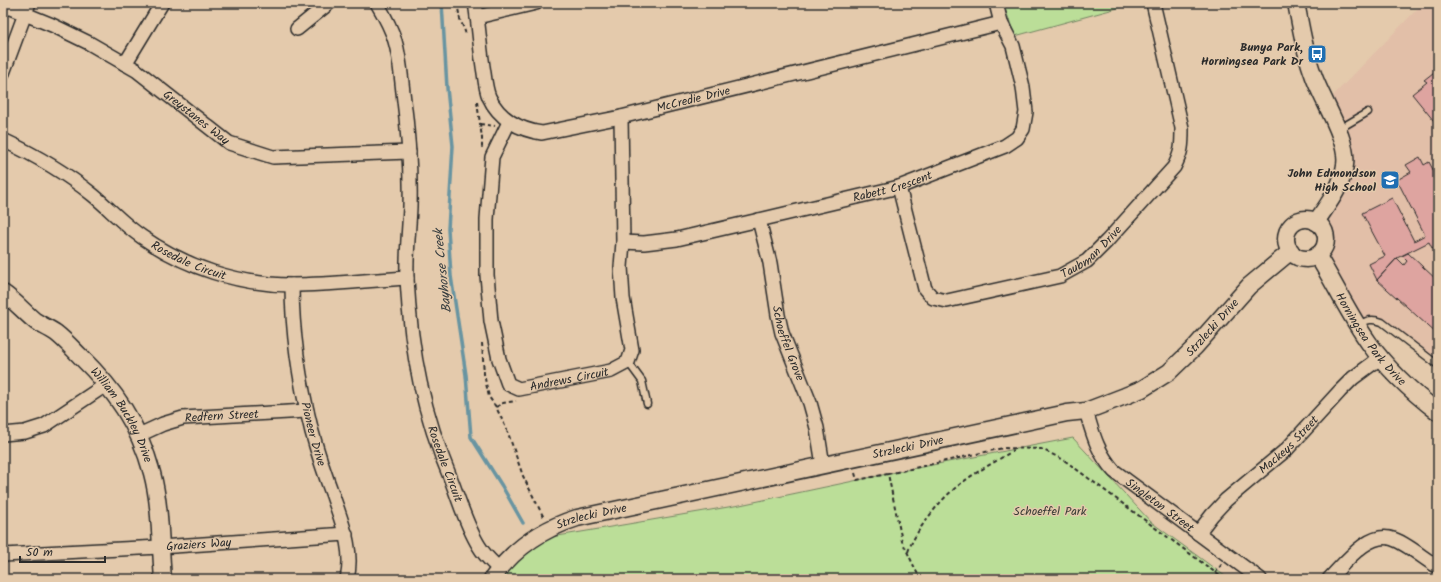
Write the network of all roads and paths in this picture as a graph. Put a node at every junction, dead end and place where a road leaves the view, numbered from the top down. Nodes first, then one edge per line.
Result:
1 (162, 3) edge
2 (330, 3) edge
3 (377, 3) edge
4 (475, 3) edge
5 (536, 3) edge
6 (996, 3) edge
7 (1153, 3) edge
8 (1296, 3) edge
9 (3, 5) edge
10 (27, 8) edge
11 (477, 17) junction
12 (1001, 23) junction
13 (297, 29) dead end
14 (125, 64) junction
15 (3, 73) edge
16 (1368, 112) dead end
17 (621, 117) junction
18 (480, 124) dead end
19 (503, 124) junction
20 (1337, 130) junction
21 (3, 140) edge
22 (409, 152) junction
23 (899, 187) junction
24 (759, 220) junction
25 (1316, 222) junction
26 (623, 242) junction
27 (1291, 251) junction
28 (1318, 255) junction
29 (407, 278) junction
30 (292, 285) junction
31 (3, 292) edge
32 (1358, 325) junction
33 (1380, 358) junction
34 (628, 362) junction
35 (1438, 365) edge
36 (107, 384) junction
37 (519, 389) junction
38 (647, 404) dead end
39 (307, 411) junction
40 (1086, 411) junction
41 (1438, 412) edge
42 (3, 434) edge
43 (139, 435) junction
44 (1015, 449) junction
45 (852, 459) junction
46 (823, 465) junction
47 (888, 474) junction
48 (543, 522) dead end
49 (1198, 533) junction
50 (346, 534) junction
51 (160, 547) junction
52 (908, 552) junction
53 (3, 555) edge
54 (1228, 555) junction
55 (1435, 565) dead end
56 (1216, 572) junction
57 (496, 574) edge
58 (164, 579) edge
59 (347, 579) edge
60 (920, 579) edge
61 (1211, 579) edge
62 (1224, 579) edge
63 (1260, 579) edge
64 (1328, 579) edge

1 - 14 street
2 - 13 street
3 - 22 street, Rosedale Circuit
4 - 11 street, McCredie Drive
5 - 11 street
6 - 12 street, Rabett Crescent
7 - 23 street, Taubman Drive
8 - 20 street
9 - 10 street, Greystanes Way
10 - 14 street, Greystanes Way
10 - 15 street
11 - 19 street, McCredie Drive
12 - 17 street, McCredie Drive
12 - 23 street, Rabett Crescent
14 - 22 street, Greystanes Way
16 - 20 lane
17 - 19 street, McCredie Drive
17 - 26 street
18 - 19 path
19 - 37 street, Andrews Circuit
20 - 25 street
21 - 30 street, Rosedale Circuit
22 - 29 street, Rosedale Circuit
23 - 24 street, Rabett Crescent
24 - 26 street, Rabett Crescent
24 - 46 street, Schoeffel Grove
25 - 27 street
25 - 28 street
26 - 34 street
27 - 28 street
27 - 40 street, Strzlecki Drive
28 - 32 street, Horningsea Park Drive
29 - 30 street, Rosedale Circuit
29 - 57 street, Rosedale Circuit
30 - 39 street, Pioneer Drive
31 - 36 street, William Buckley Drive
32 - 33 street, Horningsea Park Drive
32 - 35 lane
33 - 41 street, Horningsea Park Drive
33 - 49 street, Mackeys Street
34 - 37 street, Andrews Circuit
34 - 38 lane
36 - 42 street
36 - 43 street, William Buckley Drive
37 - 48 path
39 - 43 street, Redfern Street
39 - 50 street, Pioneer Drive
40 - 45 street, Strzlecki Drive
40 - 49 street, Singleton Street
43 - 51 street, William Buckley Drive
44 - 47 path
44 - 52 path
44 - 56 path
45 - 46 street, Strzlecki Drive
45 - 47 path
46 - 57 street, Strzlecki Drive
47 - 52 path
49 - 54 street, Singleton Street
50 - 51 street, Graziers Way
50 - 59 street, Pioneer Drive
51 - 53 street, Graziers Way
51 - 58 street, William Buckley Drive
52 - 60 path
54 - 56 path
54 - 63 street, Singleton Street
55 - 64 street
56 - 61 path
56 - 62 path

